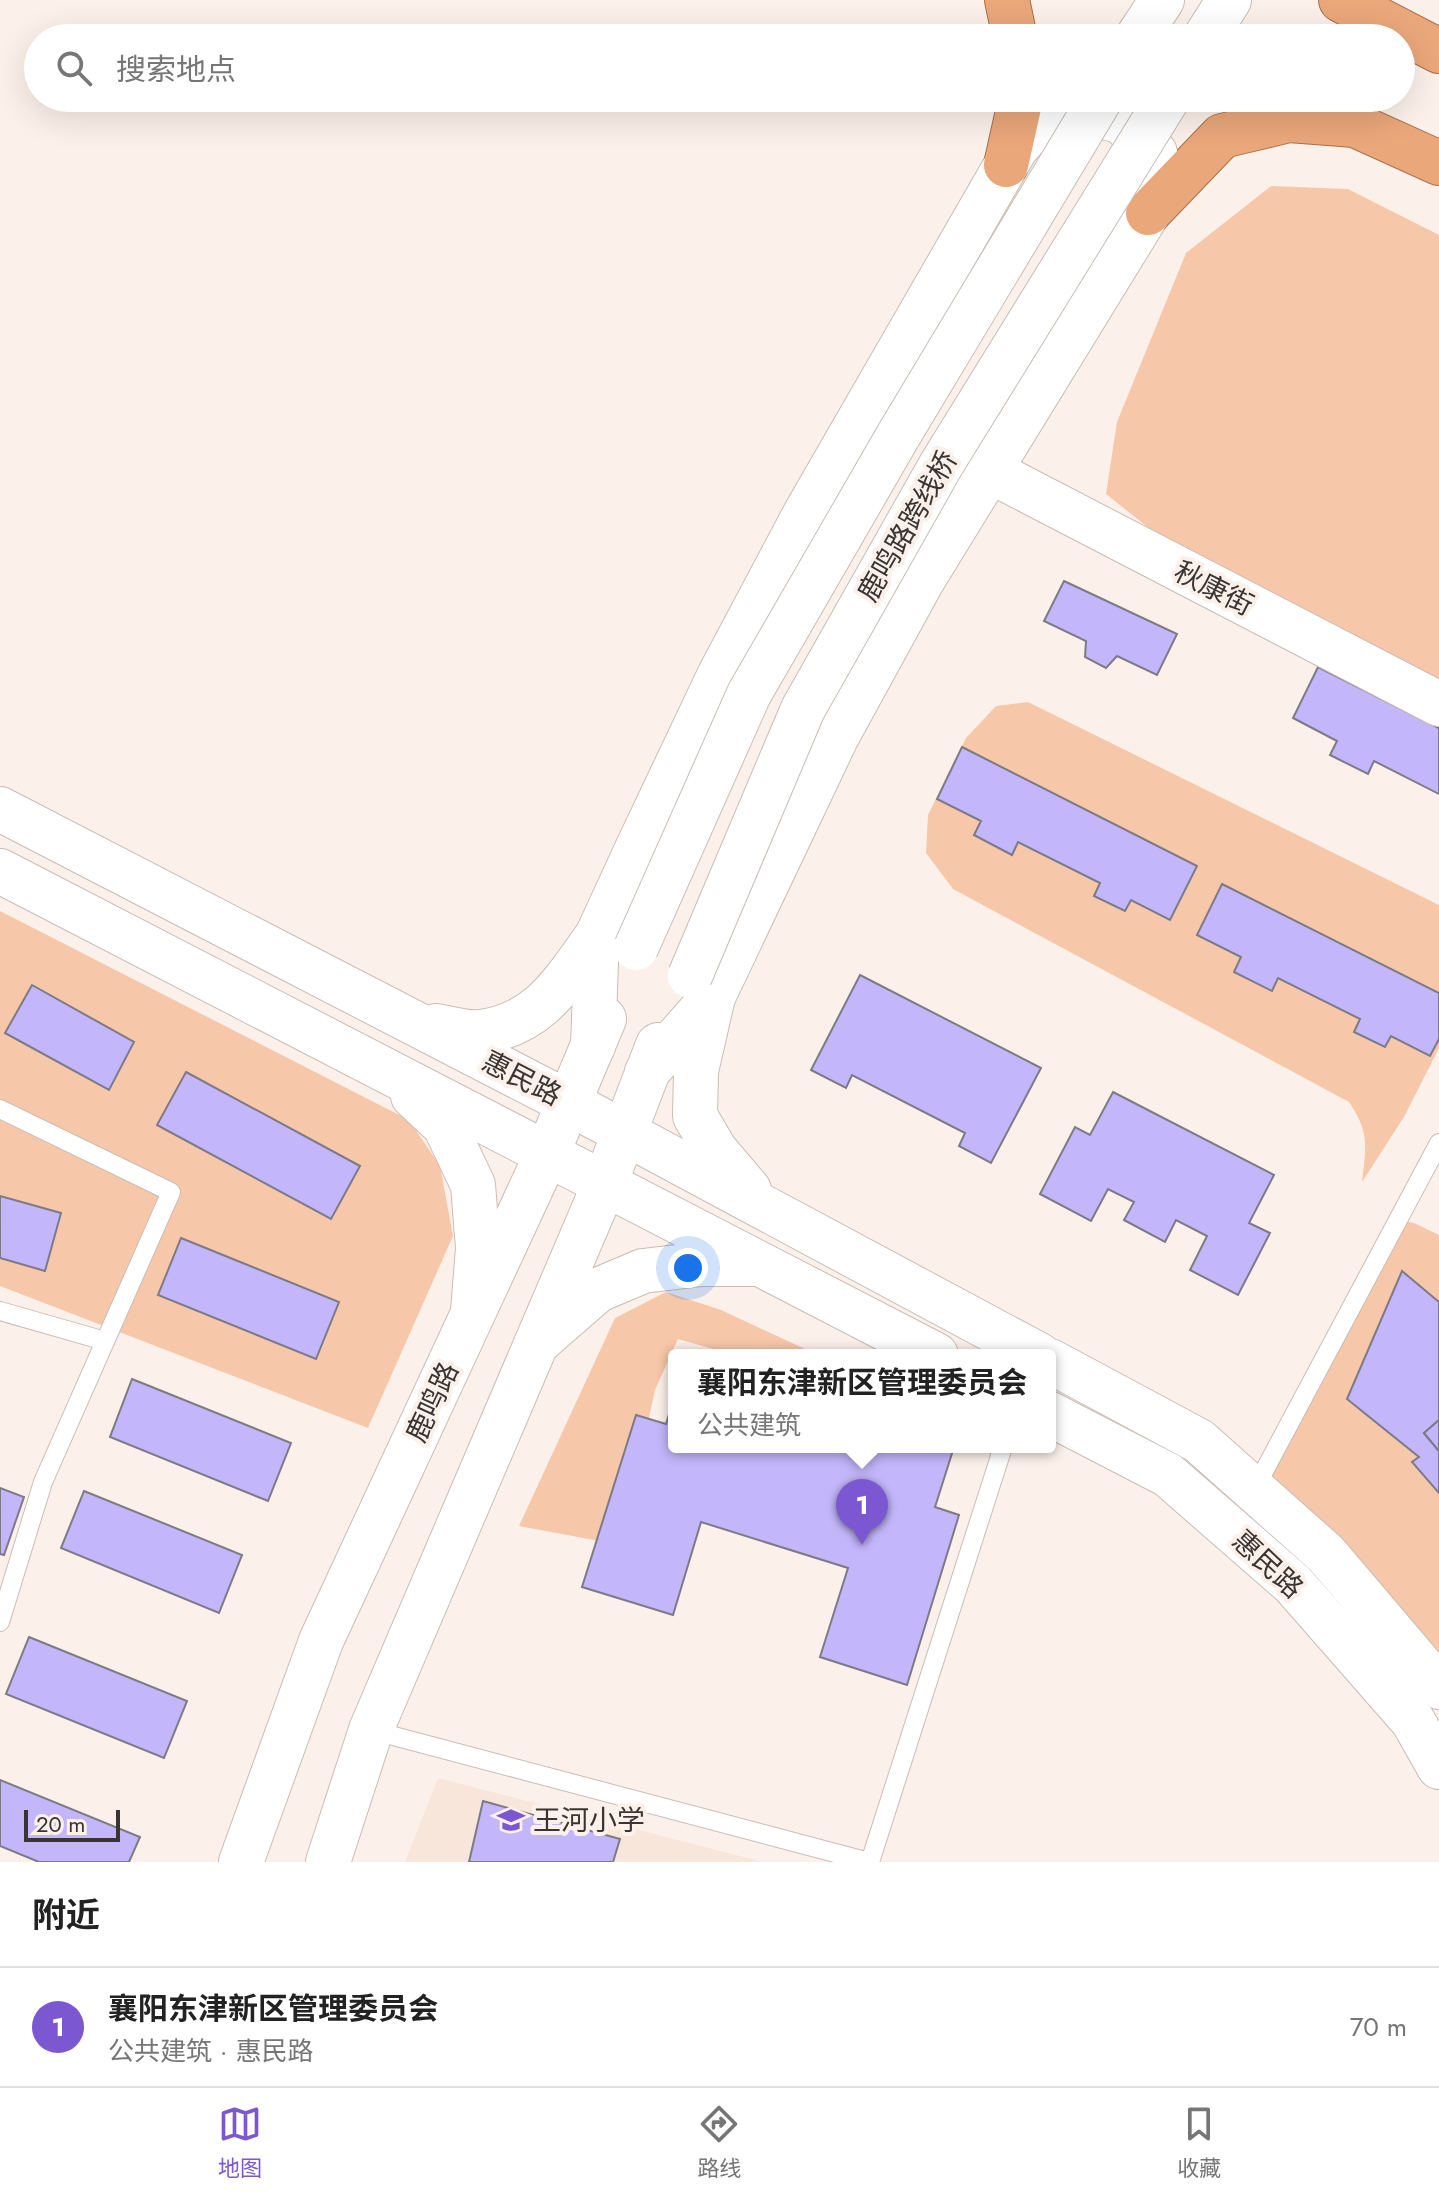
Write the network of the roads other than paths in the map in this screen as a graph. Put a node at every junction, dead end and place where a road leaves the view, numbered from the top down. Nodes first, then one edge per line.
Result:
1 (1007, 0) edge
2 (1162, 0) edge
3 (1229, 0) edge
4 (1341, 0) edge
5 (1012, 24) edge
6 (1146, 24) edge
7 (1214, 24) edge
8 (1387, 24) edge
9 (1415, 39) edge
10 (1439, 51) edge
11 (1018, 112) edge
12 (1051, 112) edge
13 (1083, 112) edge
14 (1093, 112) edge
15 (1159, 112) edge
16 (1439, 163) edge
17 (1006, 165) junction
18 (1148, 213) junction
19 (990, 471) junction
20 (1439, 704) edge
21 (0, 809) edge
22 (0, 871) edge
23 (617, 942) junction
24 (701, 986) junction
25 (415, 1023) junction
26 (381, 1068) junction
27 (569, 1103) junction
28 (0, 1109) edge
29 (623, 1133) junction
30 (1439, 1143) edge
31 (547, 1154) junction
32 (605, 1183) junction
33 (767, 1209) junction
34 (761, 1264) junction
35 (0, 1311) edge
36 (473, 1313) junction
37 (105, 1341) junction
38 (536, 1344) junction
39 (924, 1349) edge
40 (1028, 1349) edge
41 (1056, 1364) edge
42 (1056, 1417) edge
43 (1001, 1453) edge
44 (1254, 1490) junction
45 (0, 1622) edge
46 (1439, 1687) edge
47 (371, 1730) junction
48 (1439, 1767) edge
49 (241, 1862) edge
50 (328, 1862) edge
51 (870, 1862) edge

1 - 5 highway
2 - 6 main road
3 - 7 main road
4 - 8 highway
9 - 10 highway
11 - 17 highway
12 - 17 main road
13 - 18 main road
14 - 23 main road, 鹿鸣路跨线桥, bridge
15 - 24 main road, 鹿鸣路跨线桥, bridge
16 - 18 highway
17 - 23 main road
18 - 19 main road
19 - 20 main road, 秋康街
19 - 24 main road
21 - 25 main road, 惠民路
22 - 26 main road, 惠民路
23 - 25 main road
23 - 27 main road, 鹿鸣路
24 - 29 main road
24 - 33 main road
25 - 27 main road, 惠民路
26 - 31 main road, 惠民路
26 - 36 main road
27 - 29 main road, 惠民路
27 - 31 main road, 鹿鸣路
28 - 37 lane
29 - 32 main road
29 - 33 main road, 惠民路
30 - 44 lane
31 - 32 main road, 惠民路
31 - 36 main road, 鹿鸣路
32 - 34 main road, 惠民路
32 - 38 main road
33 - 40 main road, 惠民路
34 - 38 main road
34 - 39 main road, 惠民路
35 - 37 lane
36 - 49 main road, 鹿鸣路
37 - 45 lane
38 - 47 main road
41 - 44 main road, 惠民路
42 - 48 main road, 惠民路
43 - 51 lane
44 - 46 main road, 惠民路
47 - 50 main road
47 - 51 lane

